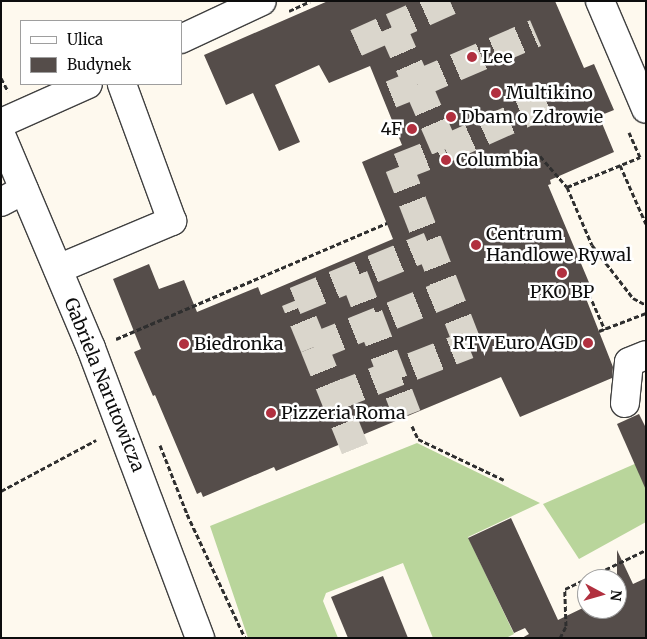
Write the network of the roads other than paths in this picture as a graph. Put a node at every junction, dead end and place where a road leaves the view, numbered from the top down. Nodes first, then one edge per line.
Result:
1 (262, 1) edge
2 (600, 1) edge
3 (182, 40) edge
4 (86, 85) edge
5 (122, 85) edge
6 (646, 109) edge
7 (1, 123) edge
8 (1, 135) edge
9 (13, 196) edge
10 (58, 269) junction
11 (646, 355) edge
12 (625, 403) dead end
13 (200, 638) edge

1 - 3 street
2 - 6 street
4 - 7 street
5 - 10 street
8 - 9 street, Gabriela Narutowicza
9 - 10 street, Gabriela Narutowicza
10 - 13 street, Gabriela Narutowicza
11 - 12 street

